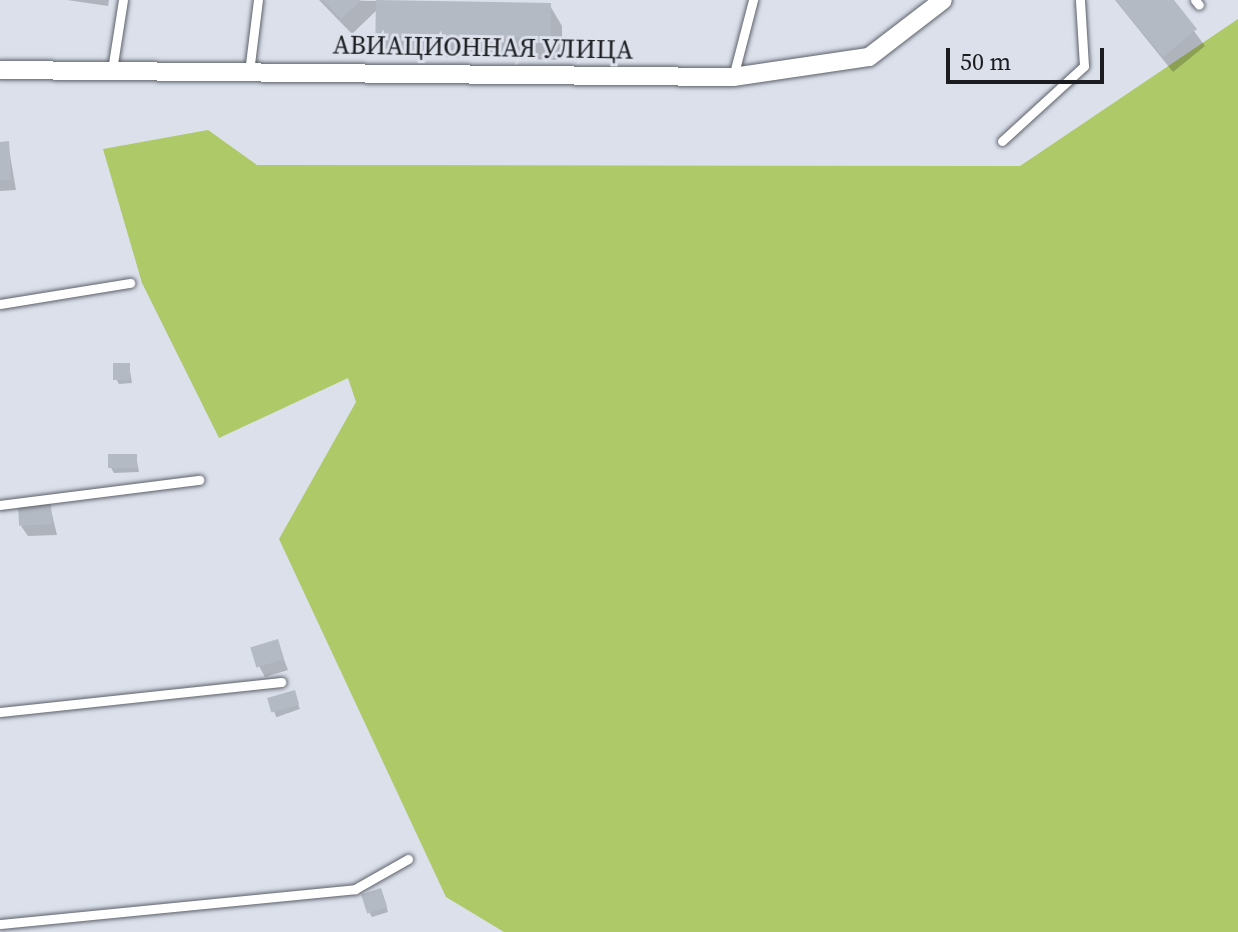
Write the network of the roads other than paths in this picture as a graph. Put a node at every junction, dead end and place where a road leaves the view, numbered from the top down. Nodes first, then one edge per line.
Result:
1 (123, 0) edge
2 (258, 0) edge
3 (753, 0) edge
4 (943, 0) edge
5 (1080, 0) edge
6 (0, 70) edge
7 (112, 70) junction
8 (249, 72) junction
9 (733, 77) junction
10 (1002, 141) dead end
11 (130, 283) dead end
12 (0, 304) edge
13 (199, 480) dead end
14 (0, 505) edge
15 (281, 682) dead end
16 (0, 712) edge
17 (408, 859) dead end
18 (0, 924) edge

1 - 7 lane
2 - 8 lane
3 - 9 lane
4 - 9 street, АВИАЦИОННАЯ УЛИЦА
5 - 10 lane
6 - 7 street, АВИАЦИОННАЯ УЛИЦА
7 - 8 street, АВИАЦИОННАЯ УЛИЦА
8 - 9 street, АВИАЦИОННАЯ УЛИЦА
11 - 12 lane
13 - 14 lane
15 - 16 lane
17 - 18 lane

